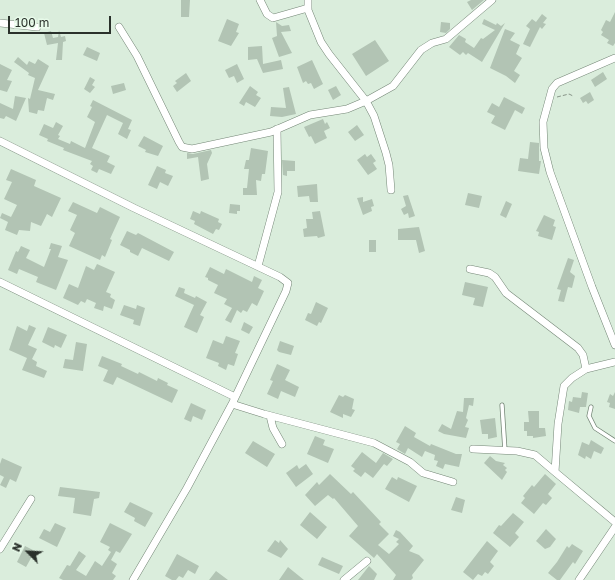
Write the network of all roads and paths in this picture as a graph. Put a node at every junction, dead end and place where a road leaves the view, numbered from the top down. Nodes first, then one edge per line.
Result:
1 (260, 0) edge
2 (308, 0) edge
3 (492, 0) edge
4 (308, 8) junction
5 (0, 23) edge
6 (37, 27) dead end
7 (119, 27) dead end
8 (615, 58) edge
9 (573, 96) dead end
10 (366, 101) junction
11 (548, 102) junction
12 (277, 129) junction
13 (0, 142) edge
14 (392, 190) dead end
15 (258, 266) junction
16 (470, 269) dead end
17 (0, 282) edge
18 (615, 345) edge
19 (615, 362) edge
20 (586, 368) junction
21 (235, 397) junction
22 (232, 404) junction
23 (502, 405) dead end
24 (590, 407) dead end
25 (270, 416) junction
26 (615, 441) edge
27 (282, 444) dead end
28 (473, 449) dead end
29 (505, 451) junction
30 (555, 472) junction
31 (453, 482) dead end
32 (31, 499) dead end
33 (615, 522) edge
34 (615, 527) edge
35 (0, 549) edge
36 (368, 561) dead end
37 (133, 580) edge
38 (344, 580) edge
39 (579, 580) edge

1 - 4 street
2 - 4 street
3 - 10 street
4 - 10 street
5 - 6 street
7 - 12 street
8 - 11 street
9 - 11 path
10 - 12 street
10 - 14 street
11 - 18 street
12 - 15 street
13 - 15 street
15 - 21 street
16 - 20 street
17 - 21 street
19 - 20 street
20 - 30 street
21 - 22 street
22 - 25 street
22 - 37 street
23 - 29 lane
24 - 26 lane
25 - 27 street
25 - 31 street
28 - 29 street
29 - 30 street
30 - 33 street
32 - 35 street
34 - 39 street
36 - 38 street

